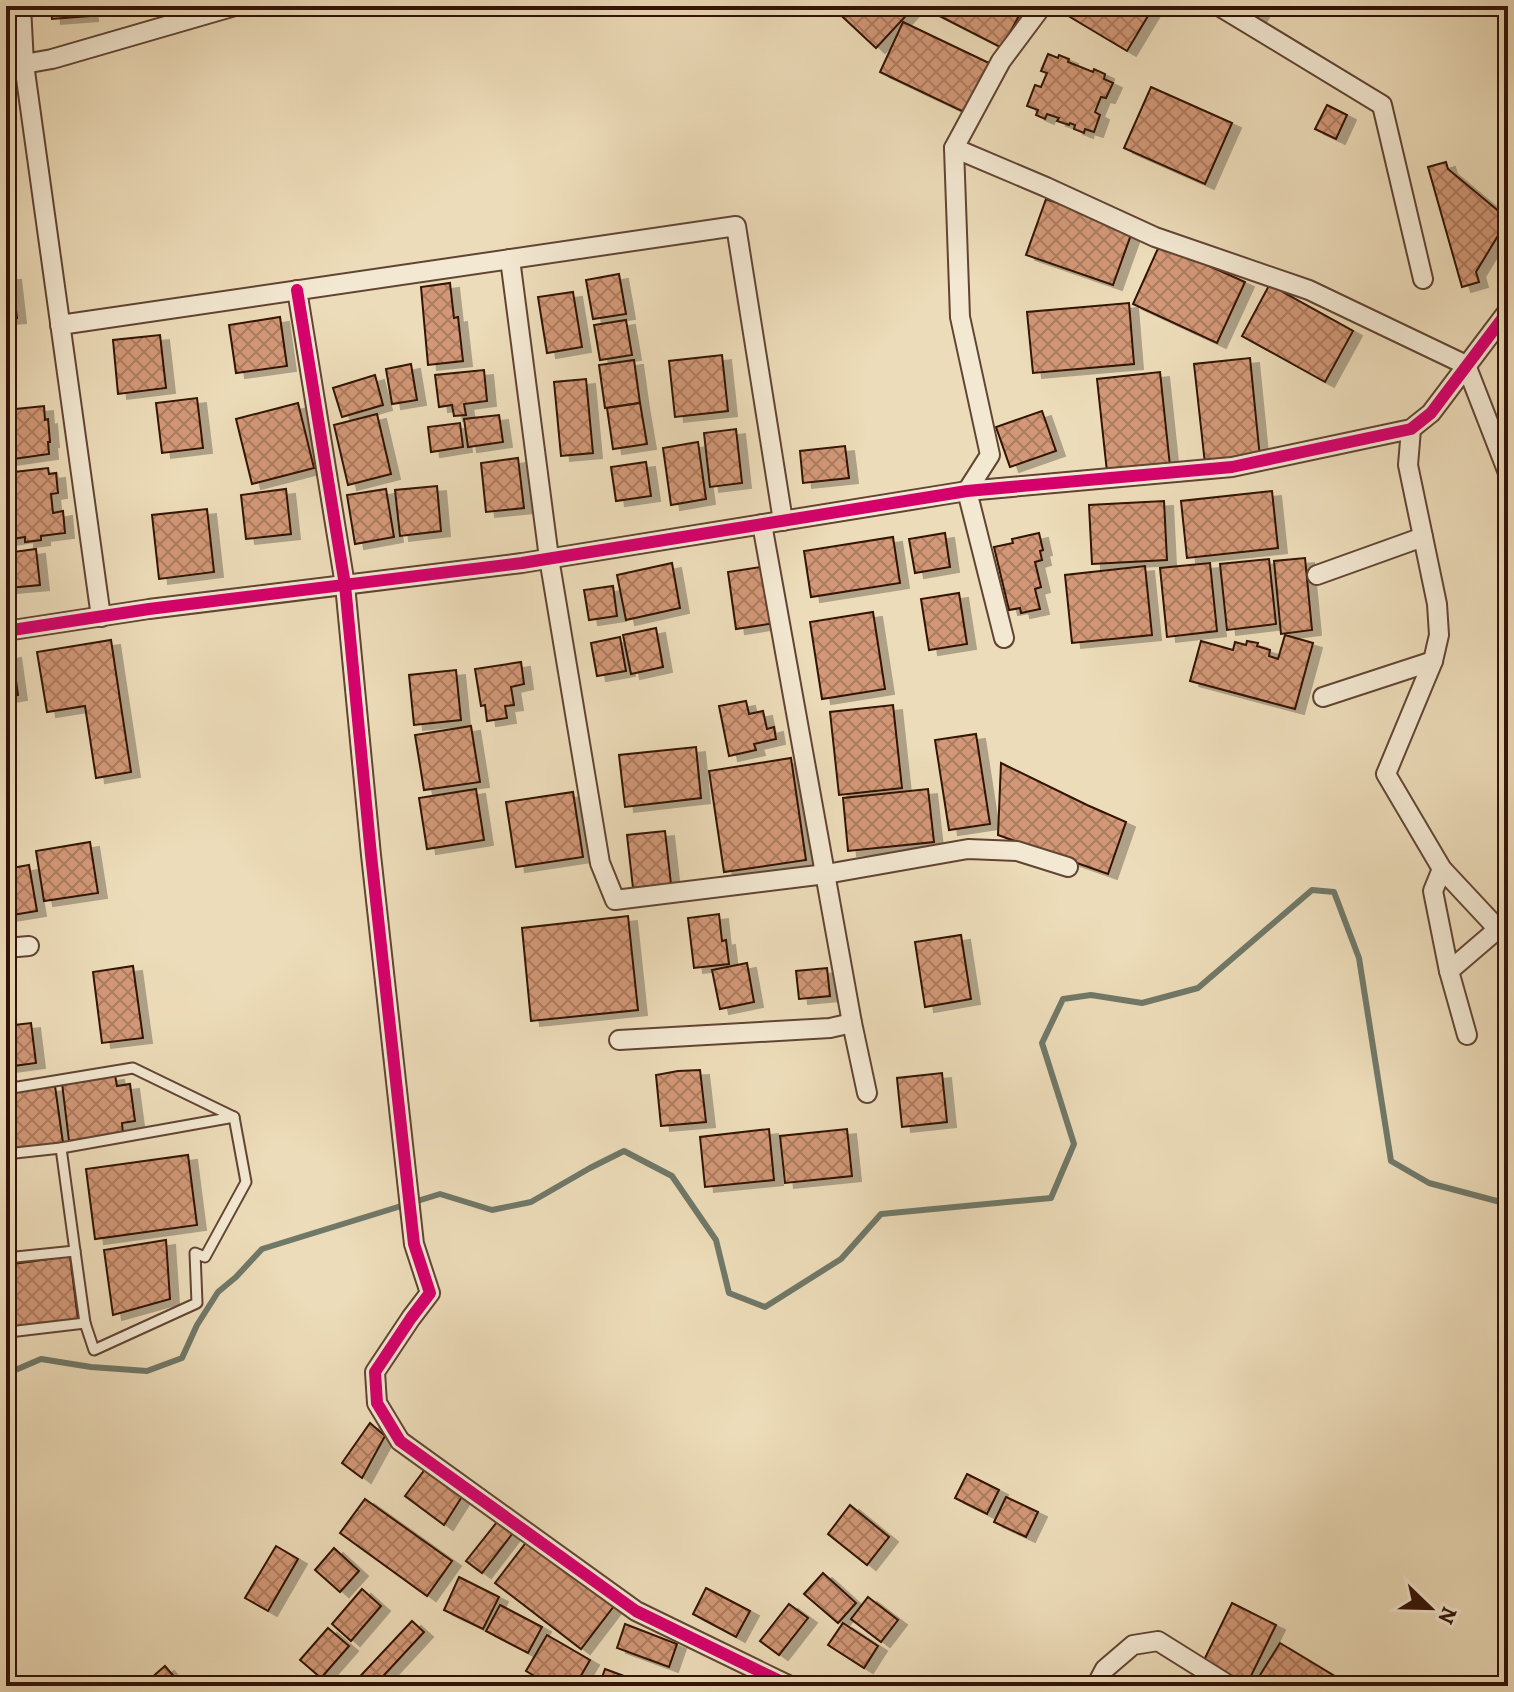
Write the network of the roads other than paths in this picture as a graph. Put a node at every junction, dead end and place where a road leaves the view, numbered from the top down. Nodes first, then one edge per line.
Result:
1 (21, 6) edge
2 (235, 6) edge
3 (1042, 6) edge
4 (1219, 6) edge
5 (24, 64) junction
6 (954, 148) junction
7 (510, 259) junction
8 (1423, 279) dead end
9 (297, 290) junction
10 (1508, 311) edge
11 (60, 325) junction
12 (1466, 365) junction
13 (1411, 429) junction
14 (1508, 473) edge
15 (967, 491) junction
16 (783, 521) junction
17 (762, 524) junction
18 (1423, 537) junction
19 (549, 558) junction
20 (1317, 575) dead end
21 (345, 585) junction
22 (101, 617) junction
23 (6, 631) edge
24 (1004, 638) dead end
25 (1433, 661) junction
26 (1323, 697) dead end
27 (1068, 867) dead end
28 (1442, 869) junction
29 (826, 874) junction
30 (29, 946) dead end
31 (6, 948) edge
32 (1449, 971) junction
33 (852, 1023) junction
34 (1467, 1035) dead end
35 (619, 1040) dead end
36 (6, 1089) edge
37 (867, 1093) dead end
38 (234, 1117) junction
39 (61, 1148) junction
40 (6, 1154) edge
41 (75, 1251) junction
42 (6, 1258) edge
43 (6, 1313) edge
44 (85, 1323) junction
45 (790, 1686) edge
46 (1096, 1686) edge
47 (1230, 1686) edge

1 - 5 street
2 - 5 street
3 - 6 street
4 - 8 street
5 - 11 street
6 - 12 street
6 - 15 street
7 - 9 street
7 - 16 street
7 - 19 street
9 - 11 street
9 - 21 street
10 - 12 street
11 - 22 street
12 - 13 street
12 - 14 street
13 - 15 street
13 - 18 street
15 - 16 street
15 - 24 street
16 - 17 street
17 - 19 street
17 - 29 street
18 - 20 street
18 - 25 street
19 - 21 street
19 - 29 street
21 - 22 street
21 - 45 street
22 - 23 street
25 - 26 street
25 - 28 street
27 - 29 street
28 - 32 street
28 - 32 street
29 - 33 street
30 - 31 street
32 - 34 street
33 - 35 street
33 - 37 street
36 - 38 lane
38 - 39 lane
38 - 44 lane
39 - 40 lane
39 - 41 lane
41 - 42 lane
41 - 44 lane
43 - 44 lane
46 - 47 street

